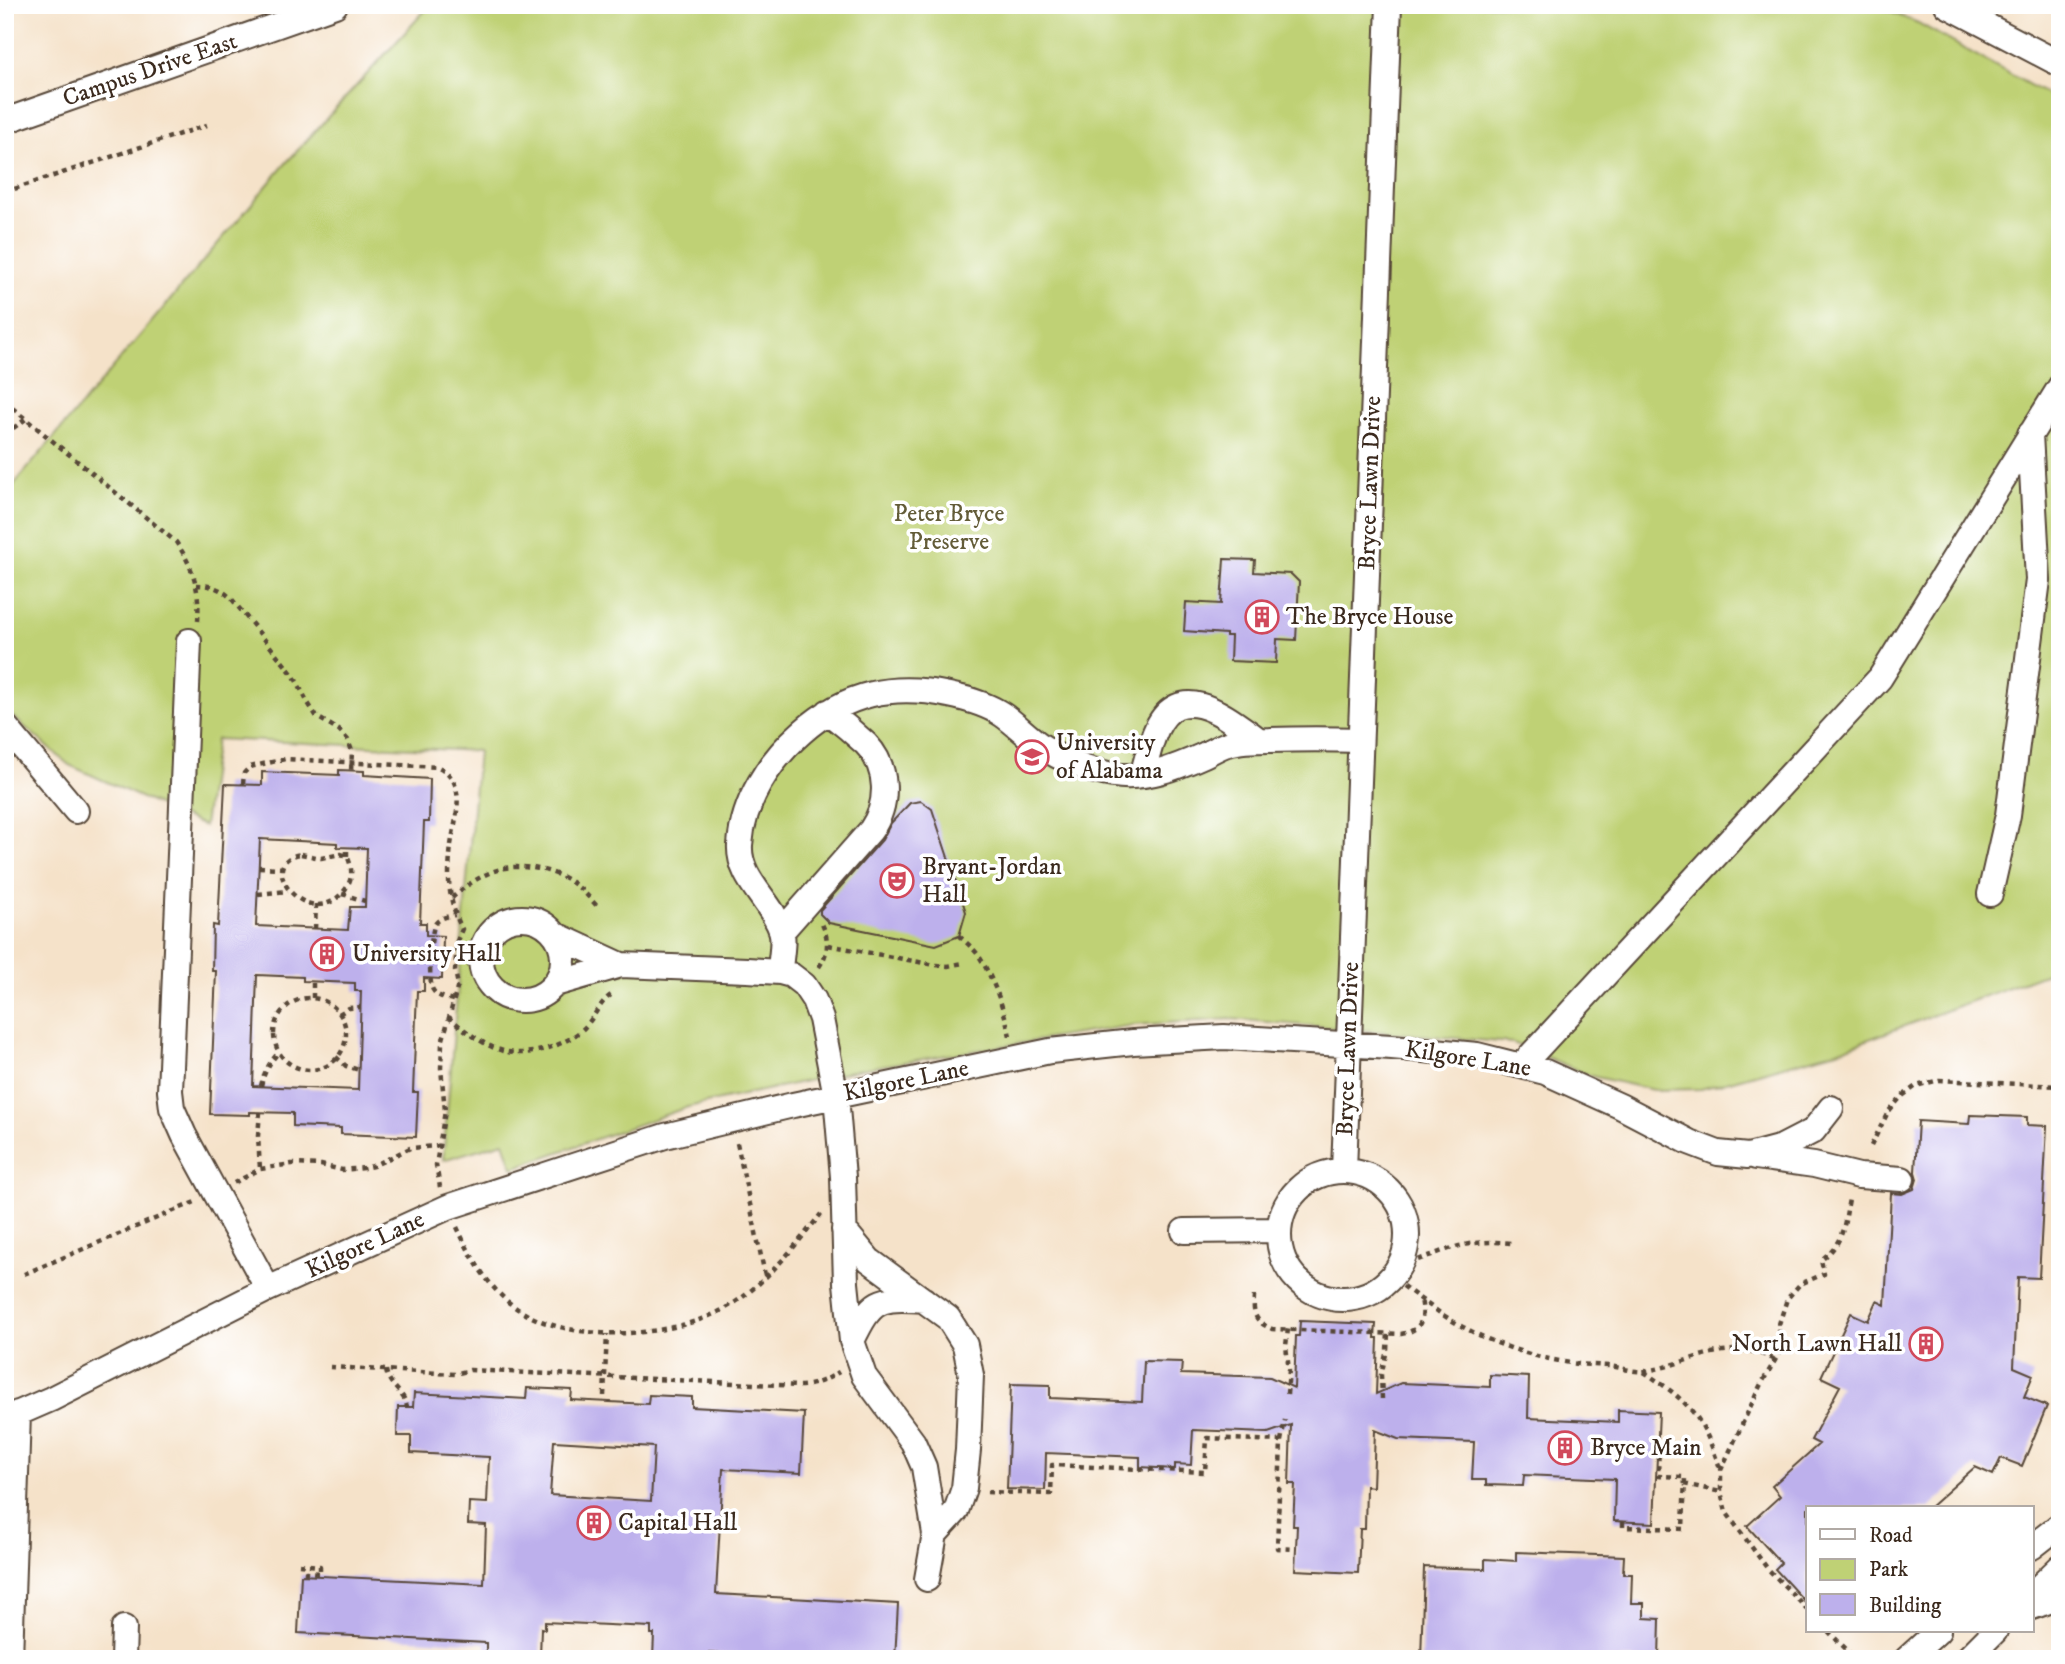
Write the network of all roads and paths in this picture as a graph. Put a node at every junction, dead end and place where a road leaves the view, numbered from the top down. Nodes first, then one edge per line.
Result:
1 (335, 5) edge
2 (1389, 5) edge
3 (1947, 5) edge
4 (2060, 64) edge
5 (5, 121) edge
6 (207, 125) dead end
7 (5, 192) edge
8 (2060, 387) edge
9 (5, 402) edge
10 (26, 419) junction
11 (5, 434) edge
12 (2031, 435) junction
13 (196, 585) junction
14 (189, 641) joint
15 (828, 712) junction
16 (5, 726) edge
17 (1259, 740) junction
18 (1360, 740) junction
19 (352, 764) junction
20 (351, 771) dead end
21 (1142, 775) junction
22 (243, 784) dead end
23 (76, 811) dead end
24 (347, 847) dead end
25 (347, 856) junction
26 (259, 867) dead end
27 (282, 868) junction
28 (288, 891) junction
29 (258, 894) dead end
30 (342, 894) junction
31 (1990, 894) dead end
32 (452, 898) junction
33 (365, 901) dead end
34 (316, 905) junction
35 (598, 907) dead end
36 (455, 915) junction
37 (315, 929) dead end
38 (782, 931) junction
39 (556, 935) junction
40 (959, 936) dead end
41 (828, 945) dead end
42 (963, 963) dead end
43 (621, 965) junction
44 (780, 972) junction
45 (313, 981) dead end
46 (555, 984) junction
47 (614, 993) dead end
48 (313, 998) junction
49 (453, 1000) junction
50 (360, 1007) dead end
51 (339, 1014) junction
52 (448, 1017) junction
53 (1349, 1045) junction
54 (279, 1052) junction
55 (336, 1058) junction
56 (1015, 1058) junction
57 (1521, 1066) junction
58 (359, 1070) dead end
59 (261, 1086) dead end
60 (2060, 1086) edge
61 (836, 1096) junction
62 (1831, 1108) dead end
63 (260, 1112) dead end
64 (736, 1137) dead end
65 (1871, 1146) dead end
66 (1748, 1156) junction
67 (260, 1169) dead end
68 (1344, 1170) junction
69 (1902, 1179) dead end
70 (1849, 1199) dead end
71 (448, 1207) junction
72 (825, 1208) dead end
73 (844, 1230) junction
74 (1279, 1230) junction
75 (1184, 1231) dead end
76 (1511, 1244) dead end
77 (1418, 1260) dead end
78 (765, 1276) junction
79 (1403, 1286) dead end
80 (268, 1289) junction
81 (1254, 1296) dead end
82 (1421, 1299) junction
83 (924, 1300) junction
84 (1288, 1329) junction
85 (607, 1334) junction
86 (1388, 1334) junction
87 (852, 1341) junction
88 (1775, 1360) junction
89 (330, 1367) dead end
90 (386, 1370) junction
91 (842, 1370) dead end
92 (1643, 1371) junction
93 (605, 1376) junction
94 (1287, 1394) dead end
95 (604, 1396) dead end
96 (1382, 1399) dead end
97 (407, 1407) dead end
98 (12, 1416) edge
99 (1285, 1420) dead end
100 (1281, 1441) junction
101 (1658, 1443) dead end
102 (1721, 1470) junction
103 (1684, 1484) junction
104 (983, 1491) dead end
105 (1721, 1492) junction
106 (1623, 1522) dead end
107 (2060, 1525) edge
108 (936, 1534) junction
109 (2034, 1545) edge
110 (1296, 1549) dead end
111 (299, 1564) dead end
112 (2060, 1567) edge
113 (306, 1575) dead end
114 (928, 1579) dead end
115 (2034, 1592) edge
116 (2060, 1597) edge
117 (2034, 1606) edge
118 (1806, 1608) edge
119 (124, 1628) dead end
120 (1829, 1632) edge
121 (1937, 1632) edge
122 (1994, 1632) edge
123 (10, 1659) edge
124 (123, 1659) edge
125 (1856, 1659) edge
126 (1907, 1659) edge
127 (1967, 1659) edge

1 - 5 street, Campus Drive East
2 - 18 street, Bryce Lawn Drive
3 - 4 street
6 - 7 path
8 - 12 street
9 - 10 path
10 - 11 path
10 - 13 path
12 - 31 street
12 - 57 street
13 - 14 path
13 - 19 path
14 - 80 street
15 - 21 street
15 - 38 street
15 - 38 street
16 - 23 street
17 - 18 street
17 - 21 street
17 - 21 street
18 - 53 street, Bryce Lawn Drive
19 - 20 path
19 - 22 path
19 - 32 path
24 - 25 path
25 - 27 path
25 - 30 path
26 - 27 path
27 - 28 path
28 - 29 path
28 - 34 path
30 - 33 path
30 - 34 path
32 - 35 path
32 - 36 path
34 - 37 path
36 - 49 path
36 - 49 path
38 - 44 street
39 - 43 street
39 - 46 street
39 - 46 street
40 - 56 path
41 - 42 path
43 - 44 street
43 - 46 street
44 - 61 street
45 - 48 path
47 - 52 path
48 - 51 path
48 - 54 path
49 - 52 path
50 - 51 path
51 - 55 path
52 - 71 path
53 - 56 street, Kilgore Lane
53 - 57 street, Kilgore Lane
53 - 68 street, Bryce Lawn Drive
54 - 55 path
54 - 59 path
55 - 58 path
56 - 61 street, Kilgore Lane
57 - 66 street, Kilgore Lane
60 - 65 path
61 - 71 street, Kilgore Lane
61 - 73 street
62 - 66 street, Kilgore Lane
63 - 67 path
64 - 78 path
66 - 69 street
68 - 74 street
68 - 74 street
70 - 88 path
71 - 80 street, Kilgore Lane
71 - 85 path
72 - 78 path
73 - 83 street
73 - 87 street
74 - 75 street
76 - 77 path
78 - 85 path
79 - 82 path
80 - 98 street, Kilgore Lane
81 - 84 path
82 - 86 path
82 - 92 path
83 - 87 street
83 - 108 street
84 - 86 path
84 - 94 path
85 - 93 path
86 - 96 path
87 - 108 street
88 - 92 path
88 - 102 path
89 - 90 path
90 - 93 path
90 - 97 path
91 - 93 path
92 - 102 path
93 - 95 path
98 - 123 street
99 - 100 path
100 - 104 path
100 - 110 path
101 - 103 path
102 - 105 path
103 - 105 path
103 - 106 path
105 - 118 path
107 - 109 street
108 - 114 street
111 - 113 path
112 - 115 street
116 - 117 street
119 - 124 street
120 - 125 path
121 - 126 street
122 - 127 street

